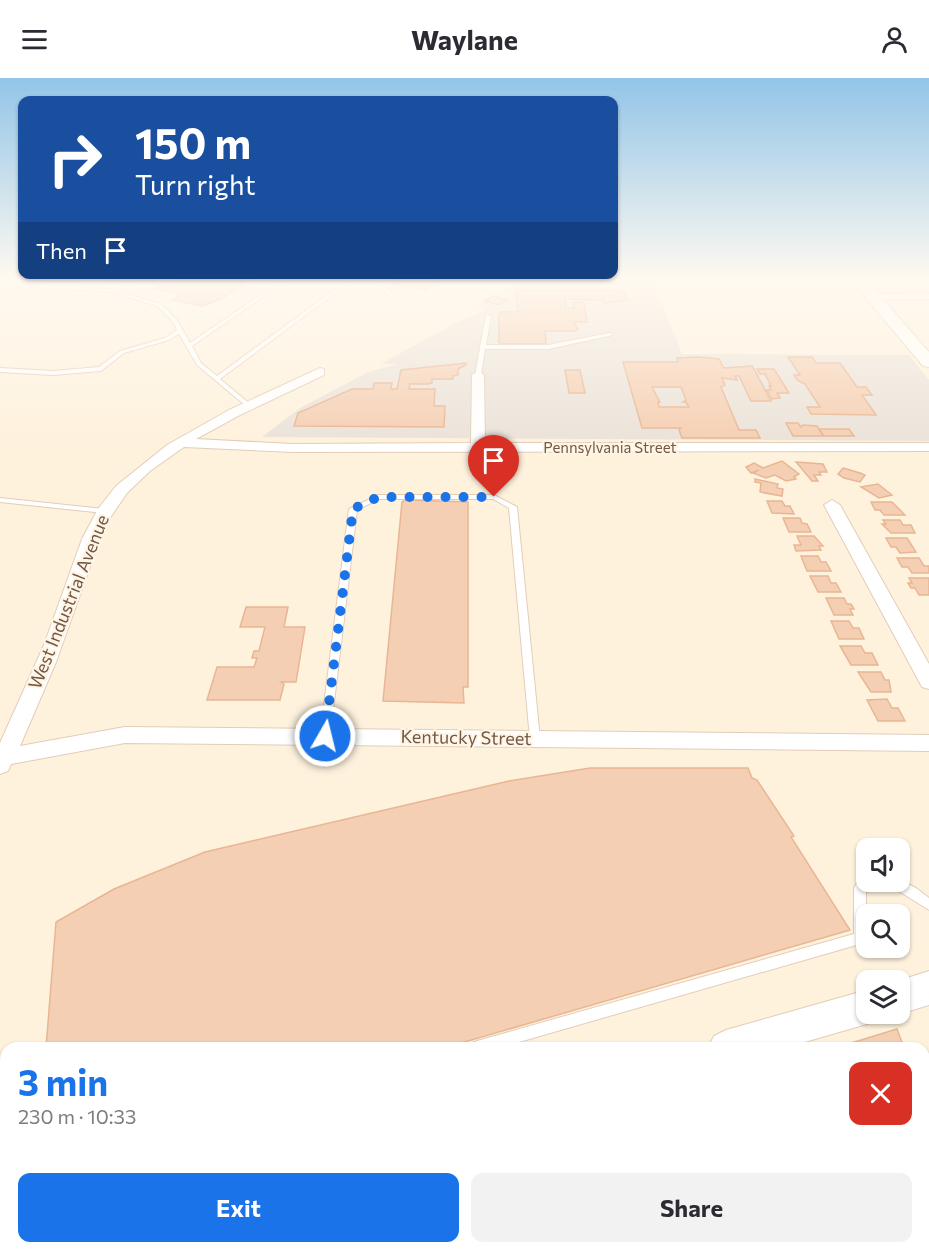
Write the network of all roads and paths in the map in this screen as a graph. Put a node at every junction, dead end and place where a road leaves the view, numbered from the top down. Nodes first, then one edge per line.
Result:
1 (175, 334) edge
2 (182, 334) edge
3 (207, 334) edge
4 (277, 334) edge
5 (485, 334) edge
6 (905, 334) edge
7 (610, 335) dead end
8 (189, 346) junction
9 (483, 347) junction
10 (929, 362) edge
11 (0, 370) edge
12 (320, 372) dead end
13 (478, 375) joint
14 (216, 379) junction
15 (248, 405) junction
16 (182, 443) junction
17 (929, 447) edge
18 (478, 448) junction
19 (1, 499) edge
20 (832, 505) dead end
21 (104, 511) junction
22 (929, 682) edge
23 (325, 736) junction
24 (535, 739) junction
25 (929, 743) edge
26 (2, 760) edge
27 (929, 905) edge
28 (929, 988) edge
29 (910, 994) edge
30 (856, 1010) edge
31 (498, 1042) edge
32 (747, 1042) edge

1 - 11 lane
2 - 8 lane
3 - 8 lane
4 - 14 lane
5 - 9 lane
6 - 10 main road
7 - 9 lane
8 - 14 lane
9 - 13 lane
12 - 15 street, West Industrial Avenue
13 - 18 street
14 - 15 lane
15 - 16 street, West Industrial Avenue
16 - 18 street, Pennsylvania Street
16 - 21 street, West Industrial Avenue
17 - 18 street, Pennsylvania Street
19 - 21 lane
20 - 22 street
21 - 26 street, West Industrial Avenue
23 - 24 street, Kentucky Street
23 - 24 lane
23 - 26 street, Kentucky Street
24 - 25 street, Kentucky Street
27 - 31 lane
28 - 29 street
30 - 32 street

